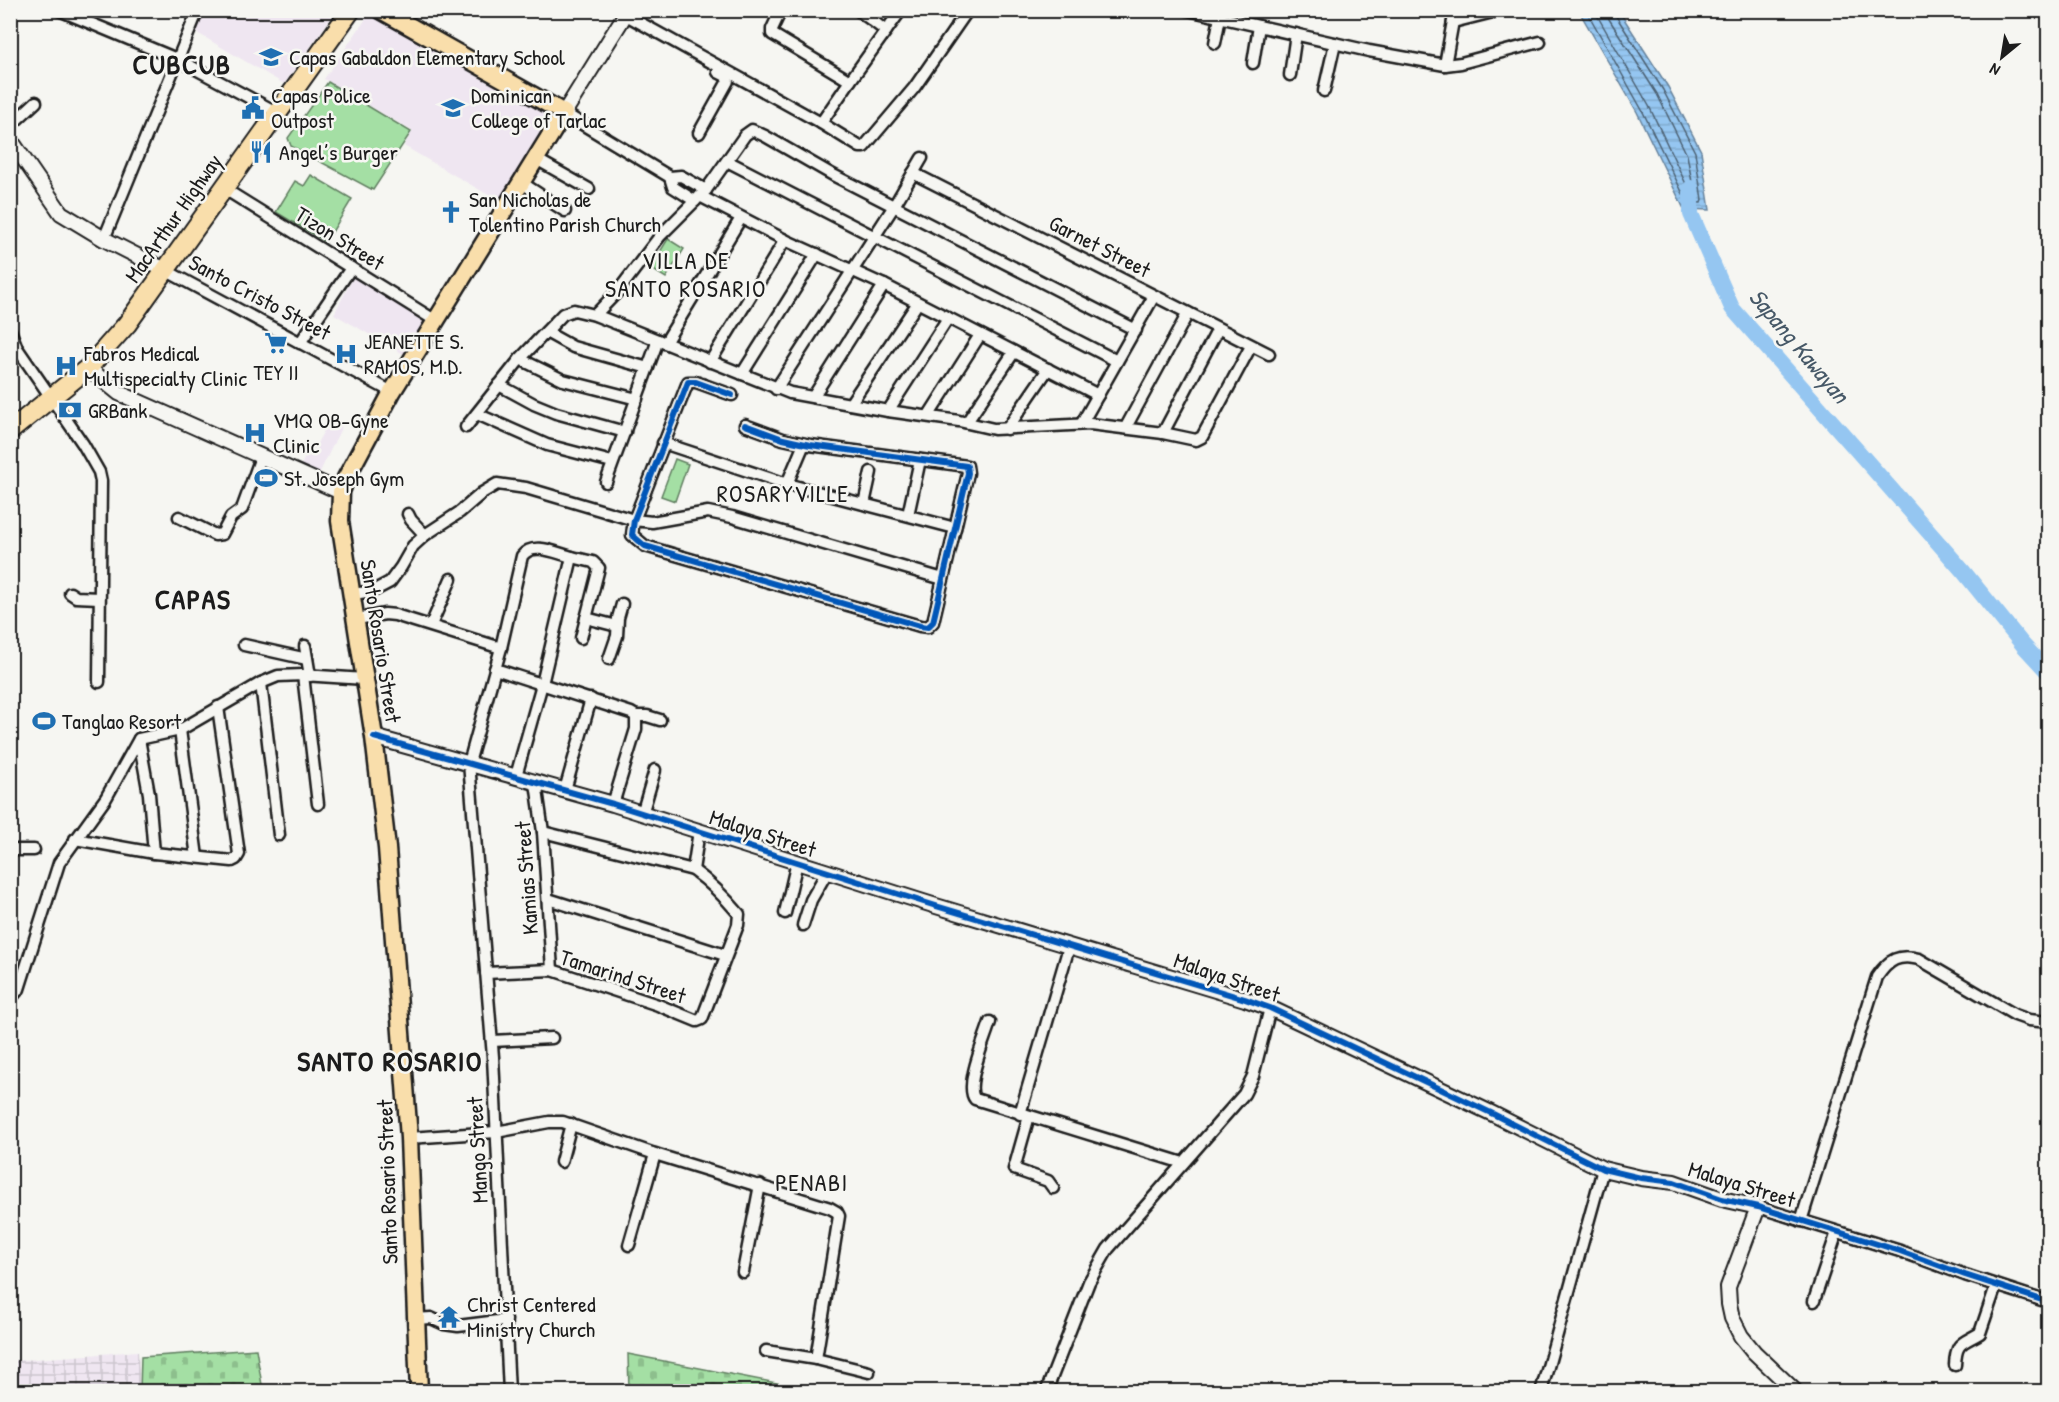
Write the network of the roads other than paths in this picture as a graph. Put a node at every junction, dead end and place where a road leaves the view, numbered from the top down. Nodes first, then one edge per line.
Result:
1 (59, 10) edge
2 (198, 10) edge
3 (351, 10) edge
4 (381, 10) edge
5 (781, 10) edge
6 (858, 10) edge
7 (901, 10) edge
8 (968, 10) edge
9 (1188, 10) edge
10 (1455, 10) edge
11 (1496, 11) edge
12 (626, 12) edge
13 (1220, 17) junction
14 (1453, 22) junction
15 (1259, 26) junction
16 (886, 31) junction
17 (1296, 34) junction
18 (1540, 42) dead end
19 (1215, 43) dead end
20 (1335, 43) junction
21 (179, 60) junction
22 (1253, 63) dead end
23 (716, 65) junction
24 (1445, 65) junction
25 (1290, 75) dead end
26 (850, 81) junction
27 (1324, 91) dead end
28 (36, 102) dead end
29 (278, 113) junction
30 (564, 113) junction
31 (821, 123) junction
32 (10, 126) edge
33 (699, 133) dead end
34 (10, 139) edge
35 (922, 158) dead end
36 (536, 159) junction
37 (727, 161) junction
38 (913, 173) junction
39 (522, 183) junction
40 (223, 188) junction
41 (589, 189) dead end
42 (700, 195) junction
43 (894, 206) junction
44 (565, 211) dead end
45 (741, 218) junction
46 (874, 235) junction
47 (105, 239) junction
48 (785, 240) junction
49 (817, 254) junction
50 (351, 268) junction
51 (165, 270) junction
52 (851, 270) junction
53 (885, 285) junction
54 (1154, 296) junction
55 (918, 304) junction
56 (1188, 313) junction
57 (595, 315) junction
58 (948, 318) junction
59 (435, 321) junction
60 (1218, 329) junction
61 (10, 330) edge
62 (1136, 330) junction
63 (546, 332) junction
64 (980, 334) junction
65 (662, 342) junction
66 (300, 343) junction
67 (1251, 346) junction
68 (1014, 352) junction
69 (1269, 354) dead end
70 (520, 358) junction
71 (1117, 361) junction
72 (710, 362) junction
73 (88, 368) junction
74 (648, 368) junction
75 (1048, 369) junction
76 (742, 374) junction
77 (499, 385) junction
78 (776, 388) junction
79 (392, 392) junction
80 (732, 395) dead end
81 (1098, 395) junction
82 (813, 397) junction
83 (637, 399) junction
84 (51, 400) junction
85 (849, 404) junction
86 (888, 411) junction
87 (477, 414) junction
88 (929, 416) junction
89 (967, 422) junction
90 (1082, 423) junction
91 (745, 425) dead end
92 (466, 427) dead end
93 (1126, 427) junction
94 (1007, 429) junction
95 (10, 431) edge
96 (625, 432) junction
97 (1163, 433) junction
98 (663, 444) junction
99 (804, 444) junction
100 (261, 457) junction
101 (920, 459) junction
102 (612, 462) junction
103 (871, 472) dead end
104 (606, 482) dead end
105 (788, 484) junction
106 (341, 492) junction
107 (864, 504) junction
108 (408, 514) dead end
109 (908, 516) junction
110 (179, 517) dead end
111 (634, 520) junction
112 (955, 528) junction
113 (425, 535) junction
114 (572, 557) junction
115 (451, 579) dead end
116 (943, 579) junction
117 (70, 593) dead end
118 (353, 594) junction
119 (99, 598) junction
120 (622, 604) dead end
121 (586, 618) junction
122 (357, 619) junction
123 (431, 625) junction
124 (616, 626) junction
125 (581, 638) dead end
126 (244, 645) dead end
127 (305, 646) dead end
128 (501, 648) junction
129 (307, 659) junction
130 (609, 659) dead end
131 (495, 669) junction
132 (306, 675) junction
133 (365, 679) junction
134 (99, 682) dead end
135 (261, 683) junction
136 (542, 684) junction
137 (591, 699) junction
138 (218, 707) junction
139 (636, 716) junction
140 (660, 720) dead end
141 (180, 730) junction
142 (374, 737) junction
143 (139, 739) junction
144 (469, 763) junction
145 (655, 770) dead end
146 (516, 776) junction
147 (536, 783) junction
148 (565, 790) junction
149 (318, 804) dead end
150 (613, 804) junction
151 (642, 814) junction
152 (699, 831) junction
153 (543, 832) junction
154 (279, 835) dead end
155 (75, 839) junction
156 (10, 850) edge
157 (34, 850) dead end
158 (154, 853) junction
159 (197, 857) junction
160 (797, 862) junction
161 (693, 870) junction
162 (827, 872) junction
163 (548, 899) junction
164 (785, 913) dead end
165 (803, 925) dead end
166 (1069, 947) junction
167 (725, 955) junction
168 (552, 970) junction
169 (486, 973) junction
170 (10, 999) edge
171 (1270, 1008) junction
172 (990, 1022) dead end
173 (2049, 1022) edge
174 (552, 1038) dead end
175 (492, 1041) junction
176 (1025, 1115) junction
177 (571, 1124) junction
178 (496, 1132) junction
179 (409, 1138) junction
180 (655, 1154) junction
181 (561, 1162) dead end
182 (1183, 1162) junction
183 (1603, 1169) junction
184 (760, 1185) junction
185 (1053, 1188) dead end
186 (1758, 1207) junction
187 (1801, 1221) junction
188 (1837, 1232) junction
189 (629, 1245) dead end
190 (743, 1272) dead end
191 (1996, 1286) junction
192 (1814, 1301) dead end
193 (2049, 1302) edge
194 (415, 1319) junction
195 (506, 1320) junction
196 (766, 1351) dead end
197 (816, 1359) junction
198 (1955, 1365) dead end
199 (869, 1372) dead end
200 (418, 1392) edge
201 (509, 1392) edge
202 (1046, 1392) edge
203 (1541, 1392) edge
204 (1796, 1392) edge

1 - 21 street
2 - 21 street
3 - 29 highway, MacArthur Highway
4 - 30 main road
5 - 26 street
6 - 16 street
7 - 16 street
8 - 31 street
9 - 13 street
10 - 14 street
11 - 14 street
12 - 23 street
12 - 30 street, Santo Rosario Street
13 - 15 street
13 - 19 street
14 - 24 street
15 - 17 street
15 - 22 street
16 - 26 street
17 - 20 street
17 - 25 street
18 - 24 street
20 - 24 street
20 - 27 street
21 - 29 street
21 - 47 street
23 - 31 street
23 - 33 street
26 - 31 street
28 - 32 street
29 - 40 highway, MacArthur Highway
30 - 36 main road, Santo Rosario Street
30 - 42 street
34 - 47 street, Santo Cristo Street
35 - 38 street
36 - 39 main road, Santo Rosario Street
36 - 41 street
37 - 42 street
37 - 43 street
37 - 46 street
38 - 43 street
38 - 54 street, Garnet Street
39 - 44 street
39 - 59 main road, Santo Rosario Street
40 - 50 street, Tizon Street
40 - 51 highway, MacArthur Highway
42 - 45 street
42 - 57 street
43 - 46 street
43 - 62 street
45 - 48 street
45 - 65 street
46 - 52 street
46 - 71 street
47 - 51 street, Santo Cristo Street
48 - 49 street
48 - 72 street
49 - 52 street
49 - 76 street
50 - 59 street, Tizon Street
50 - 66 street
51 - 66 street, Santo Cristo Street
51 - 73 highway, MacArthur Highway
52 - 53 street
52 - 78 street
53 - 55 street
53 - 82 street
54 - 56 street, Garnet Street
54 - 62 street
55 - 58 street
55 - 85 street
56 - 60 street, Garnet Street
56 - 93 street
57 - 63 street
57 - 65 street
58 - 64 street
58 - 86 street
59 - 79 main road, Santo Rosario Street
60 - 67 street, Garnet Street
60 - 97 street
61 - 84 street
62 - 71 street
63 - 70 street
63 - 74 street
64 - 68 street
64 - 88 street
65 - 72 street
65 - 74 street
66 - 79 street, Santo Cristo Street
67 - 69 street, Garnet Street
67 - 97 street
68 - 75 street
68 - 89 street
70 - 77 street
70 - 83 street
71 - 81 street
72 - 76 street
73 - 84 highway, MacArthur Highway
73 - 100 street
74 - 83 street
75 - 81 street
75 - 94 street
76 - 78 street
77 - 87 street
77 - 96 street
78 - 82 street
79 - 106 main road, Santo Rosario Street
80 - 98 street
81 - 90 street
82 - 85 street
83 - 96 street
84 - 95 highway, MacArthur Highway
84 - 119 street
85 - 86 street
86 - 88 street
87 - 92 street
87 - 102 street
88 - 89 street
89 - 94 street
90 - 93 street
90 - 94 street
91 - 99 street
93 - 97 street
96 - 102 street
98 - 105 street
98 - 111 street
99 - 101 street
99 - 105 street
100 - 106 street
100 - 110 street
101 - 109 street
101 - 112 street
102 - 104 street
103 - 107 street
105 - 107 street
106 - 118 main road, Santo Rosario Street
107 - 109 street
108 - 113 street
109 - 112 street
111 - 113 street
111 - 116 street
111 - 116 street
112 - 116 street
113 - 118 street
114 - 121 street
114 - 128 street
114 - 136 street
115 - 123 street
117 - 119 street
118 - 122 main road, Santo Rosario Street
119 - 134 street
120 - 124 street
121 - 124 street
121 - 125 street
122 - 123 street
122 - 133 main road, Santo Rosario Street
123 - 128 street
124 - 130 street
126 - 129 street
127 - 129 street
128 - 131 street
129 - 132 street
131 - 136 street
131 - 144 street
132 - 133 street
132 - 135 street
132 - 149 street
133 - 142 main road, Santo Rosario Street
135 - 138 street
135 - 154 street
136 - 137 street
136 - 146 street
137 - 139 street
137 - 148 street
138 - 141 street
138 - 159 street
139 - 140 street
139 - 150 street
141 - 143 street
141 - 159 street
142 - 144 street, Malaya Street
142 - 179 main road, Santo Rosario Street
143 - 155 street
143 - 158 street
144 - 146 street, Malaya Street
144 - 169 street, Mango Street
145 - 151 street
146 - 147 street, Malaya Street
147 - 148 street, Malaya Street
147 - 153 street, Kamias Street
148 - 150 street, Malaya Street
150 - 151 street, Malaya Street
151 - 152 street, Malaya Street
152 - 160 street, Malaya Street
152 - 161 street
153 - 161 street
153 - 163 street, Kamias Street
155 - 158 street
155 - 170 street
156 - 157 street
158 - 159 street
160 - 162 street, Malaya Street
160 - 164 street
161 - 167 street
162 - 165 street
162 - 166 street, Malaya Street
163 - 167 street
163 - 168 street, Kamias Street
166 - 171 street, Malaya Street
166 - 176 street
167 - 168 street, Tamarind Street
168 - 169 street, Tamarind Street
169 - 175 street, Mango Street
171 - 182 street
171 - 183 street, Malaya Street
172 - 176 street
173 - 187 street
174 - 175 street
175 - 178 street, Mango Street
176 - 182 street
176 - 185 street
177 - 178 street
177 - 180 street
177 - 181 street
178 - 179 street
178 - 195 street, Mango Street
179 - 194 main road, Santo Rosario Street
180 - 184 street
180 - 189 street
182 - 202 street
183 - 186 street, Malaya Street
183 - 203 street
184 - 190 street
184 - 197 street
186 - 187 street, Malaya Street
186 - 204 street
187 - 188 street, Malaya Street
188 - 191 street, Malaya Street
188 - 192 street
191 - 193 street, Malaya Street
191 - 198 street
194 - 195 street
194 - 200 main road, Santo Rosario Street
195 - 201 street, Mango Street
196 - 197 street
197 - 199 street

